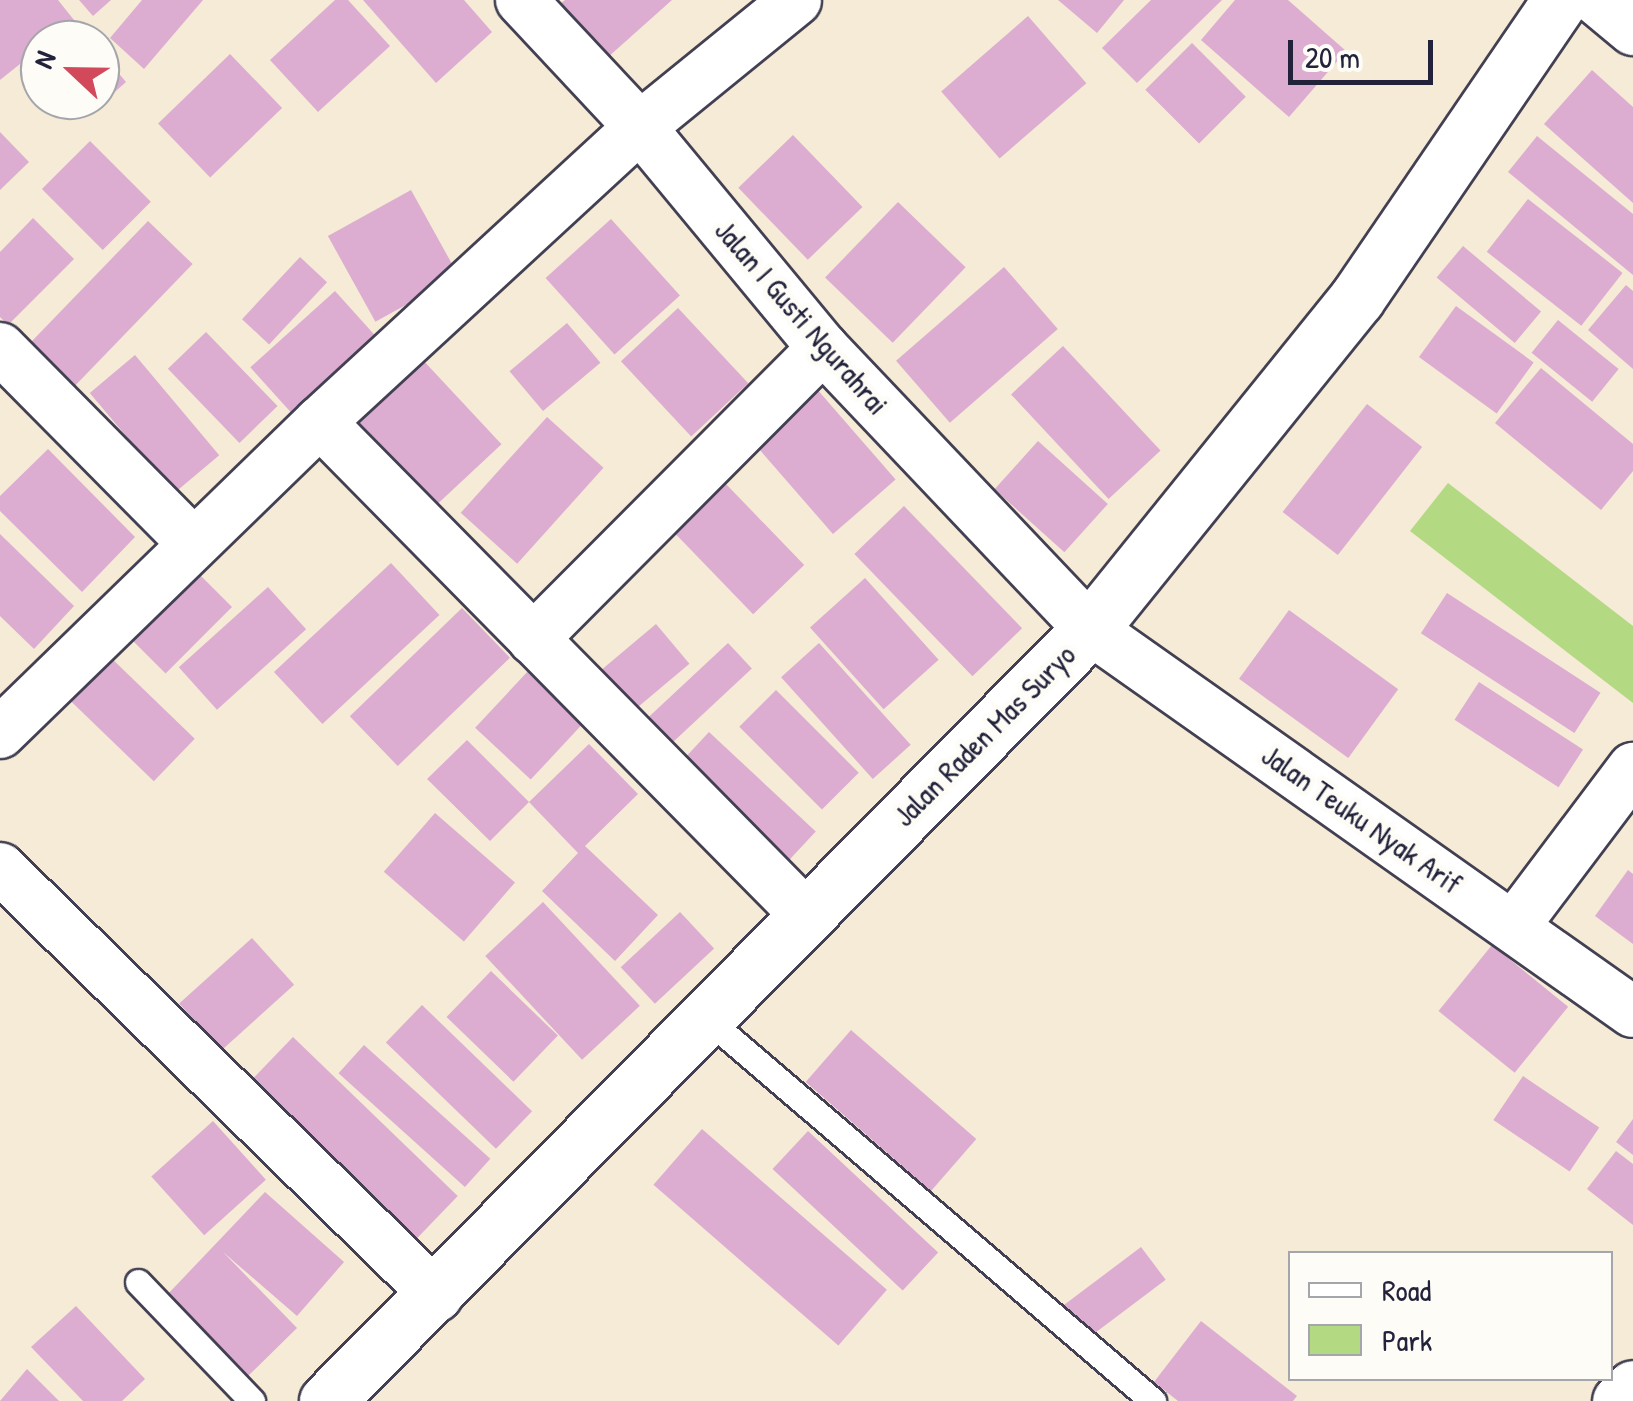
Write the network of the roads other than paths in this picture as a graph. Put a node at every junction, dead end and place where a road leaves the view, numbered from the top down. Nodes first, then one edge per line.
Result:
1 (521, 0) edge
2 (796, 0) edge
3 (1560, 0) edge
4 (1596, 0) edge
5 (1633, 30) edge
6 (640, 127) junction
7 (0, 348) edge
8 (823, 348) junction
9 (320, 422) junction
10 (193, 543) junction
11 (1090, 629) junction
12 (533, 639) junction
13 (0, 733) edge
14 (1633, 768) edge
15 (0, 868) edge
16 (806, 915) junction
17 (1514, 926) junction
18 (1633, 1012) edge
19 (706, 1018) junction
20 (138, 1282) dead end
21 (437, 1296) junction
22 (1633, 1386) edge
23 (252, 1401) edge
24 (328, 1401) edge
25 (1153, 1401) edge
26 (1618, 1401) edge

1 - 6 street, Jalan I Gusti Ngurahrai
2 - 6 street
3 - 11 street, Jalan Raden Mas Suryo
4 - 5 street
6 - 8 street, Jalan I Gusti Ngurahrai
6 - 9 street
7 - 10 street
8 - 11 street, Jalan I Gusti Ngurahrai
8 - 12 street
9 - 10 street
9 - 12 street
10 - 13 street
11 - 16 street, Jalan Raden Mas Suryo
11 - 17 street, Jalan Teuku Nyak Arif
12 - 16 street
14 - 17 street
15 - 21 street
16 - 19 street, Jalan Raden Mas Suryo
17 - 18 street, Jalan Teuku Nyak Arif
19 - 21 street, Jalan Raden Mas Suryo
19 - 25 lane
20 - 23 lane
21 - 24 street, Jalan Raden Mas Suryo
22 - 26 street

